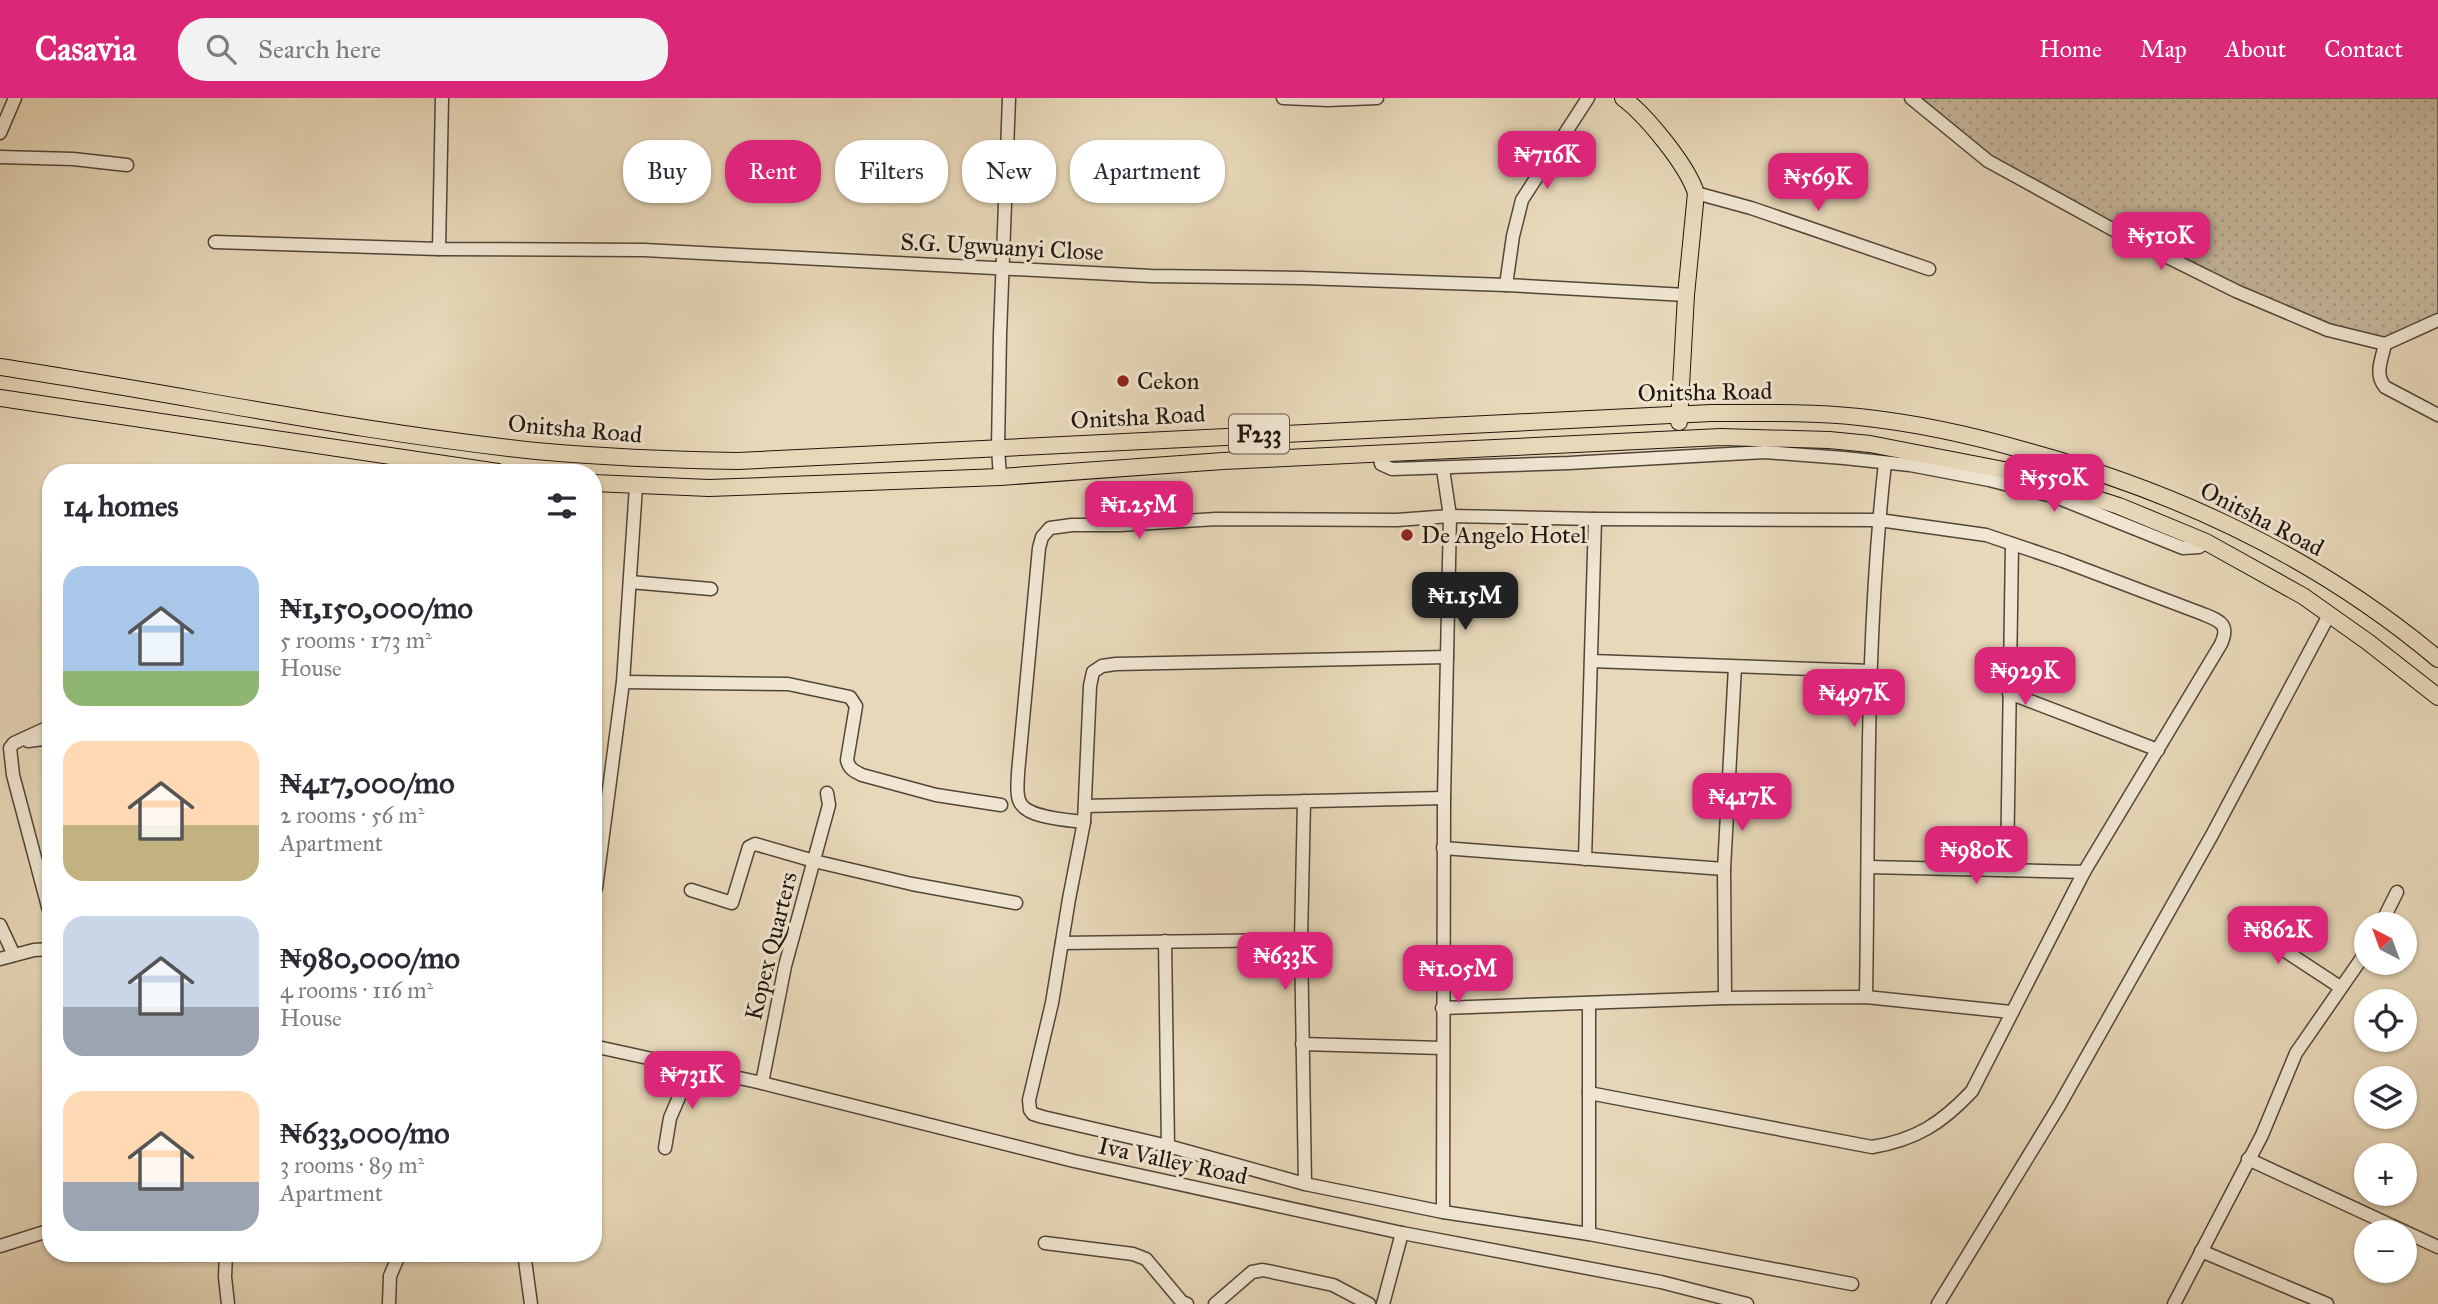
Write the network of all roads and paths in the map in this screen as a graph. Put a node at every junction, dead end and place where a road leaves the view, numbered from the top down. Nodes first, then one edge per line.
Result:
1 (15, 98) edge
2 (442, 98) edge
3 (1009, 98) edge
4 (1283, 98) edge
5 (1377, 98) edge
6 (1588, 98) edge
7 (1623, 98) edge
8 (1911, 98) edge
9 (0, 133) edge
10 (0, 157) edge
11 (127, 165) dead end
12 (1696, 193) junction
13 (215, 242) dead end
14 (439, 249) junction
15 (1003, 268) junction
16 (1928, 269) dead end
17 (1506, 285) junction
18 (1686, 295) junction
19 (2438, 320) edge
20 (2385, 344) junction
21 (0, 367) edge
22 (0, 398) edge
23 (1680, 414) junction
24 (2438, 415) edge
25 (1677, 439) junction
26 (998, 448) junction
27 (1379, 453) junction
28 (1885, 463) junction
29 (444, 464) edge
30 (1443, 469) junction
31 (1000, 477) junction
32 (602, 484) edge
33 (636, 486) junction
34 (1450, 516) junction
35 (1595, 519) junction
36 (1879, 520) junction
37 (2206, 542) junction
38 (2012, 544) junction
39 (630, 582) junction
40 (711, 589) dead end
41 (2329, 615) junction
42 (1447, 657) junction
43 (2438, 659) edge
44 (1591, 661) junction
45 (1735, 667) junction
46 (1871, 671) junction
47 (623, 682) junction
48 (2009, 693) junction
49 (2438, 696) edge
50 (42, 730) edge
51 (42, 739) edge
52 (14, 743) junction
53 (2158, 750) junction
54 (827, 793) dead end
55 (1444, 798) junction
56 (1304, 801) junction
57 (1001, 805) dead end
58 (1085, 806) junction
59 (1084, 822) junction
60 (602, 842) edge
61 (1443, 848) junction
62 (1585, 859) junction
63 (814, 861) junction
64 (1868, 867) junction
65 (1724, 870) junction
66 (2007, 870) junction
67 (2084, 872) junction
68 (42, 884) edge
69 (691, 890) dead end
70 (2397, 892) dead end
71 (1016, 903) dead end
72 (2387, 912) edge
73 (2235, 918) dead end
74 (0, 925) edge
75 (1165, 940) junction
76 (1301, 940) junction
77 (1062, 943) junction
78 (42, 950) edge
79 (14, 955) junction
80 (0, 959) edge
81 (2354, 968) edge
82 (2340, 987) junction
83 (1725, 998) junction
84 (1866, 998) junction
85 (1589, 1003) junction
86 (1442, 1007) junction
87 (2011, 1012) junction
88 (1302, 1044) junction
89 (602, 1048) edge
90 (1441, 1048) junction
91 (692, 1067) junction
92 (762, 1083) junction
93 (1589, 1093) junction
94 (1168, 1146) junction
95 (665, 1148) dead end
96 (2248, 1159) junction
97 (1304, 1184) junction
98 (1443, 1212) junction
99 (42, 1233) edge
100 (1402, 1233) junction
101 (1589, 1234) junction
102 (1045, 1244) dead end
103 (0, 1246) edge
104 (2438, 1247) edge
105 (2201, 1251) junction
106 (226, 1262) edge
107 (396, 1262) edge
108 (525, 1262) edge
109 (1852, 1284) dead end
110 (228, 1304) edge
111 (389, 1304) edge
112 (531, 1304) edge
113 (1187, 1304) edge
114 (1215, 1304) edge
115 (1369, 1304) edge
116 (1383, 1304) edge
117 (1747, 1304) edge
118 (1938, 1304) edge
119 (2174, 1304) edge
120 (2327, 1304) edge

1 - 9 street
2 - 14 street
3 - 15 street
4 - 5 street
6 - 17 street
7 - 12 main road
8 - 20 street
10 - 11 street
12 - 16 street
12 - 18 main road
13 - 14 street, S.G. Ugwuanyi Close
14 - 15 street, S.G. Ugwuanyi Close
15 - 17 street, S.G. Ugwuanyi Close
15 - 26 street
17 - 18 street, S.G. Ugwuanyi Close
18 - 23 main road
19 - 20 street
20 - 24 street
21 - 26 main road, Onitsha Road / F233
22 - 29 main road, Onitsha Road
23 - 25 main road
23 - 26 main road, Onitsha Road / F233
23 - 43 main road, Onitsha Road / F233
25 - 27 main road, Onitsha Road / F233
25 - 37 main road, Onitsha Road / F233
26 - 31 street
27 - 30 street
27 - 31 main road, Onitsha Road / F233
28 - 30 street
28 - 36 street
28 - 37 street
30 - 34 street
31 - 33 main road, Onitsha Road / F233
32 - 33 main road, Onitsha Road / F233
33 - 39 street
34 - 35 street
34 - 42 street
34 - 59 street
35 - 36 street
35 - 44 street
36 - 38 street
36 - 46 street
37 - 41 main road, Onitsha Road / F233
38 - 48 street
38 - 53 street
39 - 40 street
39 - 47 street
41 - 49 main road, Onitsha Road / F233
41 - 118 street
42 - 55 street
42 - 58 street
44 - 45 street
44 - 62 street
45 - 46 street
45 - 65 street
46 - 64 street
47 - 57 street
47 - 60 street
48 - 53 street
48 - 66 street
50 - 52 street
51 - 52 street
52 - 68 street
53 - 67 street
54 - 63 street, Kopex Quarters
55 - 56 street
55 - 61 street
56 - 58 street
56 - 76 street
58 - 59 street
59 - 77 street
61 - 62 street
61 - 86 street
62 - 65 street
63 - 69 street, Kopex Quarters
63 - 71 street, Kopex Quarters
63 - 92 street, Kopex Quarters
64 - 66 street
64 - 84 street
65 - 83 street
66 - 67 street
67 - 87 street
70 - 72 street
73 - 82 street
74 - 79 street
75 - 76 street
75 - 77 street
75 - 94 street
76 - 88 street
77 - 94 street
78 - 79 street
79 - 80 street
81 - 82 street
82 - 96 street
83 - 84 street
83 - 85 street
84 - 87 street
85 - 86 street
85 - 93 street
86 - 90 street
87 - 93 street
88 - 90 street
88 - 97 street
89 - 91 street, Iva Valley Road
90 - 98 street
91 - 92 street, Iva Valley Road
91 - 95 street
92 - 100 street, Iva Valley Road
93 - 101 street
94 - 97 street
96 - 104 street
96 - 105 street
97 - 98 street
98 - 101 street
99 - 103 street
100 - 116 street
100 - 117 street, Iva Valley Road
101 - 109 street
102 - 113 street
105 - 119 street
105 - 120 street
106 - 110 street
107 - 111 street
108 - 112 street
114 - 115 street

